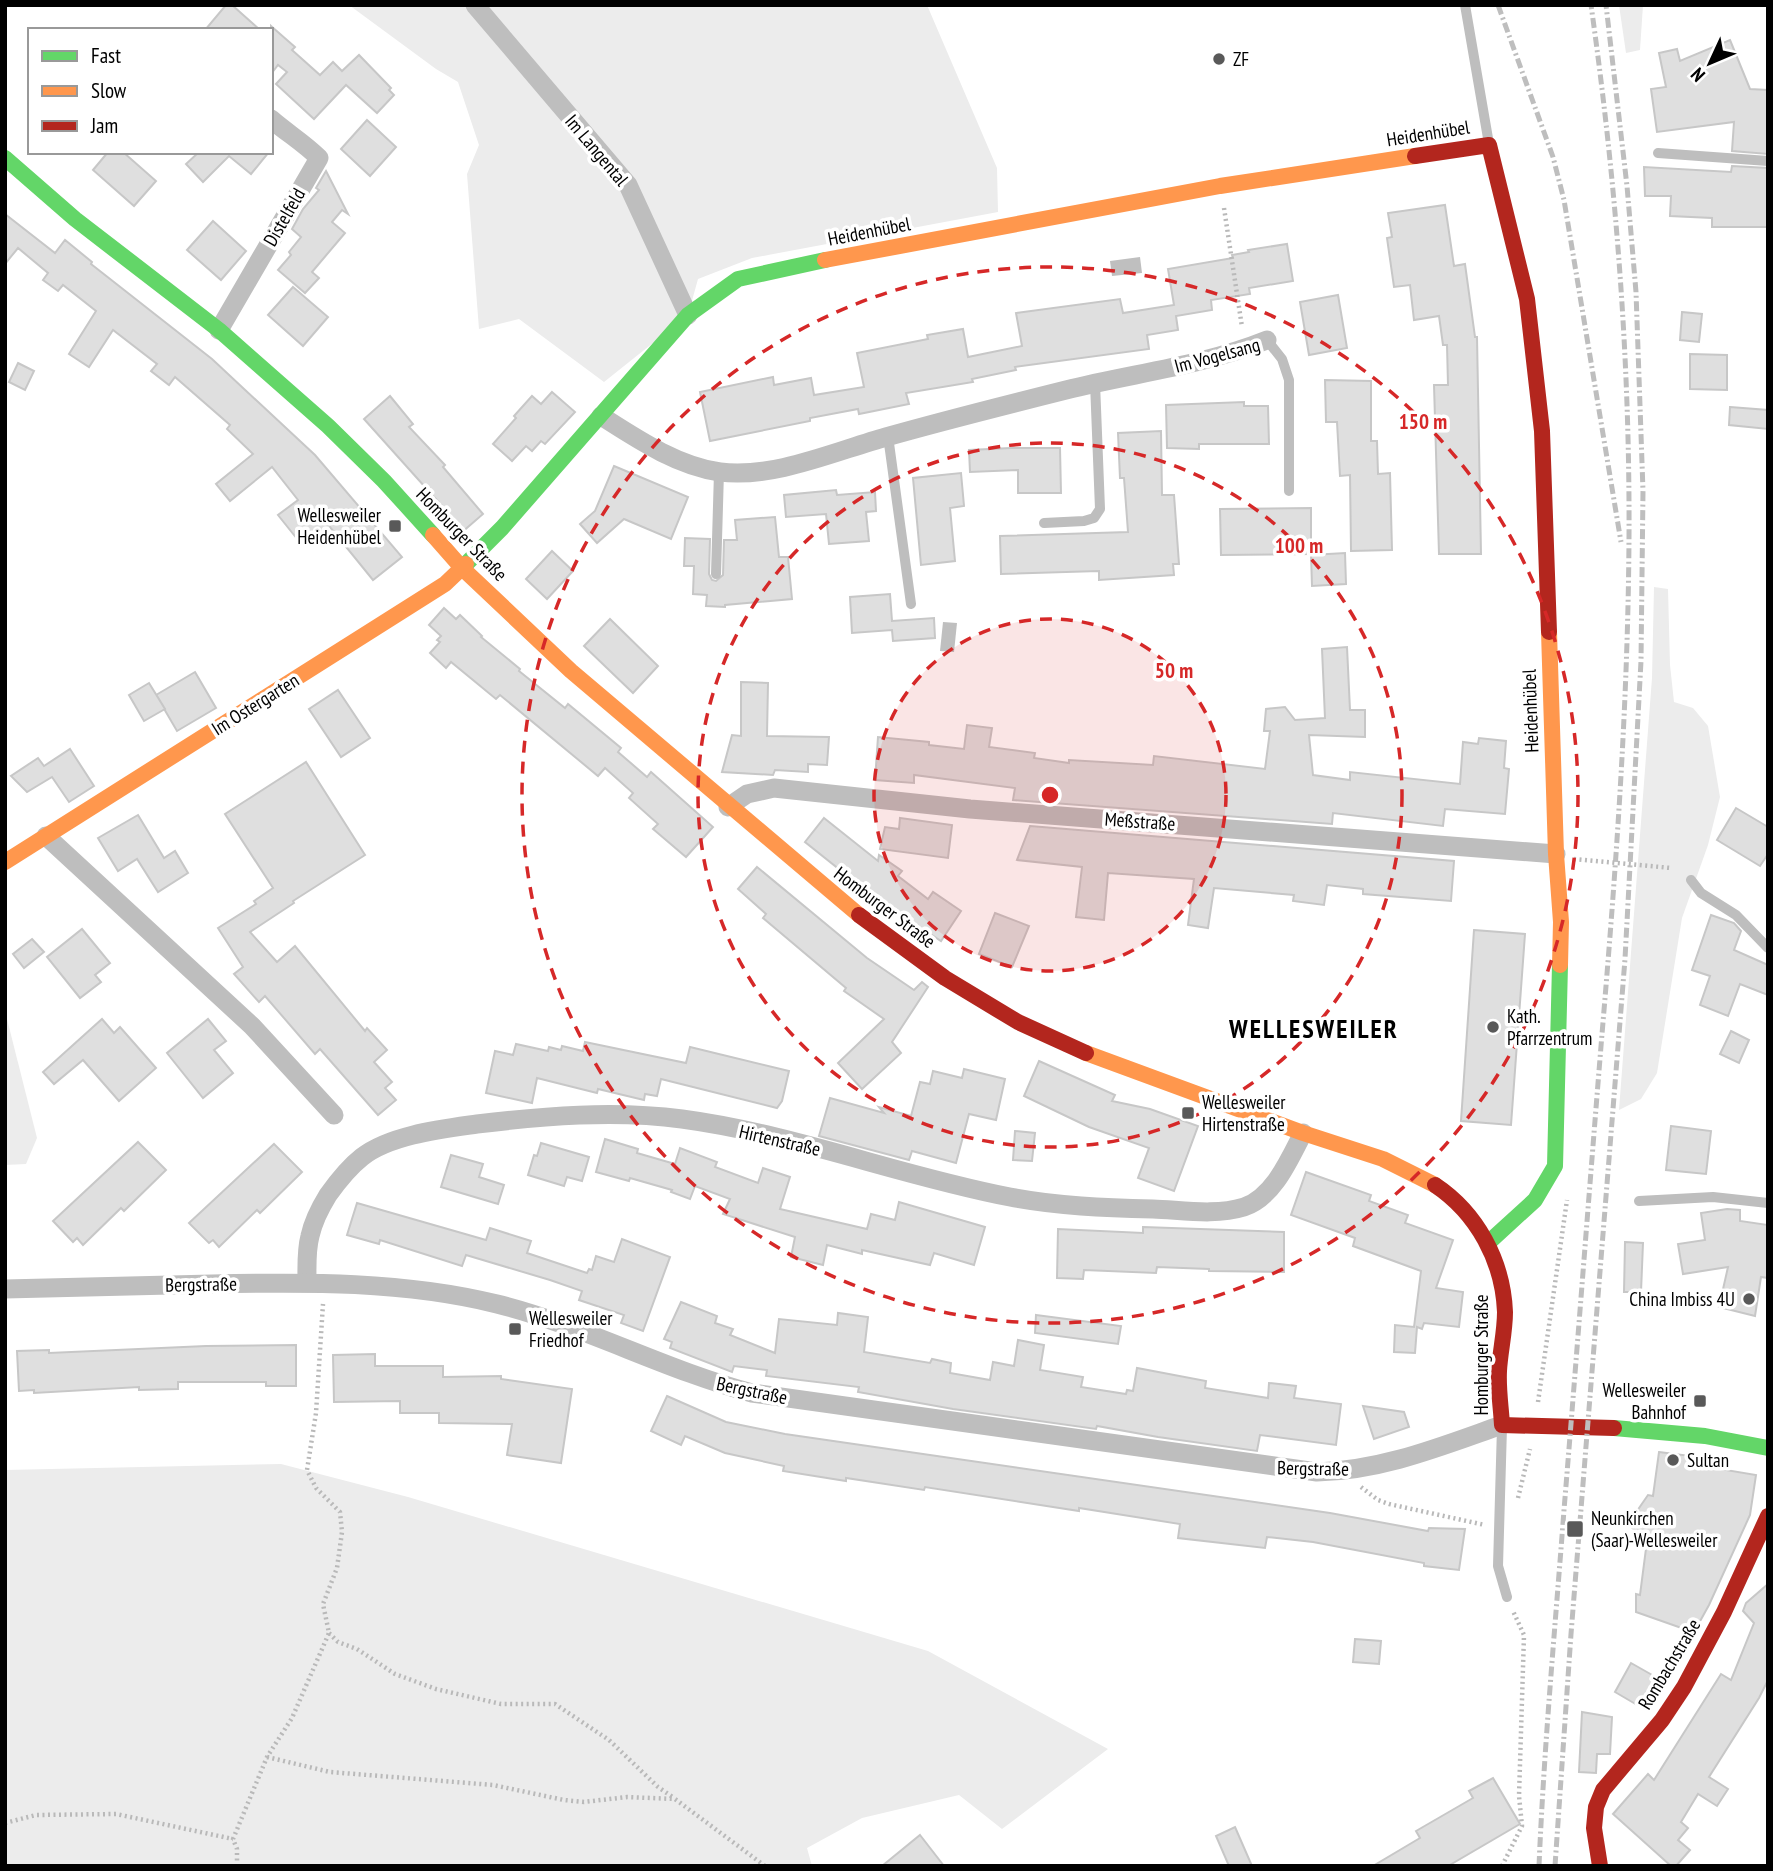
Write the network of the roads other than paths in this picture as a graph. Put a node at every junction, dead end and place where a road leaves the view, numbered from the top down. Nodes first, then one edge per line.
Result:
1 (475, 5) edge
2 (1465, 5) edge
3 (273, 122) edge
4 (1489, 145) junction
5 (1658, 153) dead end
6 (5, 158) edge
7 (1768, 161) edge
8 (688, 315) junction
9 (219, 330) junction
10 (1267, 340) joint
11 (1096, 383) junction
12 (601, 415) junction
13 (888, 436) junction
14 (719, 472) junction
15 (1289, 491) dead end
16 (1044, 523) dead end
17 (463, 568) junction
18 (716, 575) dead end
19 (911, 604) dead end
20 (728, 807) junction
21 (46, 836) junction
22 (1565, 857) junction
23 (5, 862) edge
24 (1691, 880) dead end
25 (1768, 948) edge
26 (334, 1115) dead end
27 (1303, 1133) junction
28 (1639, 1201) dead end
29 (1768, 1203) edge
30 (1489, 1243) junction
31 (314, 1282) junction
32 (5, 1289) edge
33 (1502, 1425) junction
34 (1768, 1448) edge
35 (1768, 1516) edge
36 (1507, 1597) road end
37 (1600, 1866) edge

1 - 8 street, Im Langental
2 - 4 lane
3 - 9 street, Distelfeld
4 - 8 street, Heidenhübel
4 - 22 street, Heidenhübel
5 - 7 lane
6 - 9 street, Homburger Straße
8 - 12 street, Heidenhübel
9 - 17 street, Homburger Straße
10 - 11 street, Im Vogelsang
10 - 15 lane, Im Vogelsang
11 - 13 street, Im Vogelsang
11 - 16 lane
12 - 14 street, Im Vogelsang
12 - 17 street, Heidenhübel
13 - 14 street, Im Vogelsang
13 - 19 lane
14 - 18 lane
17 - 20 street, Homburger Straße
17 - 21 street, Im Ostergarten
20 - 22 street, Meßstraße
20 - 27 street, Homburger Straße
21 - 23 street, Im Ostergarten
21 - 26 street
22 - 30 street, Heidenhübel
24 - 25 lane
27 - 30 street, Homburger Straße
27 - 31 street, Hirtenstraße
28 - 29 lane
30 - 33 street, Homburger Straße
31 - 32 street, Bergstraße
31 - 33 street, Bergstraße
33 - 34 street, Homburger Straße
33 - 36 lane
35 - 37 street, Rombachstraße

